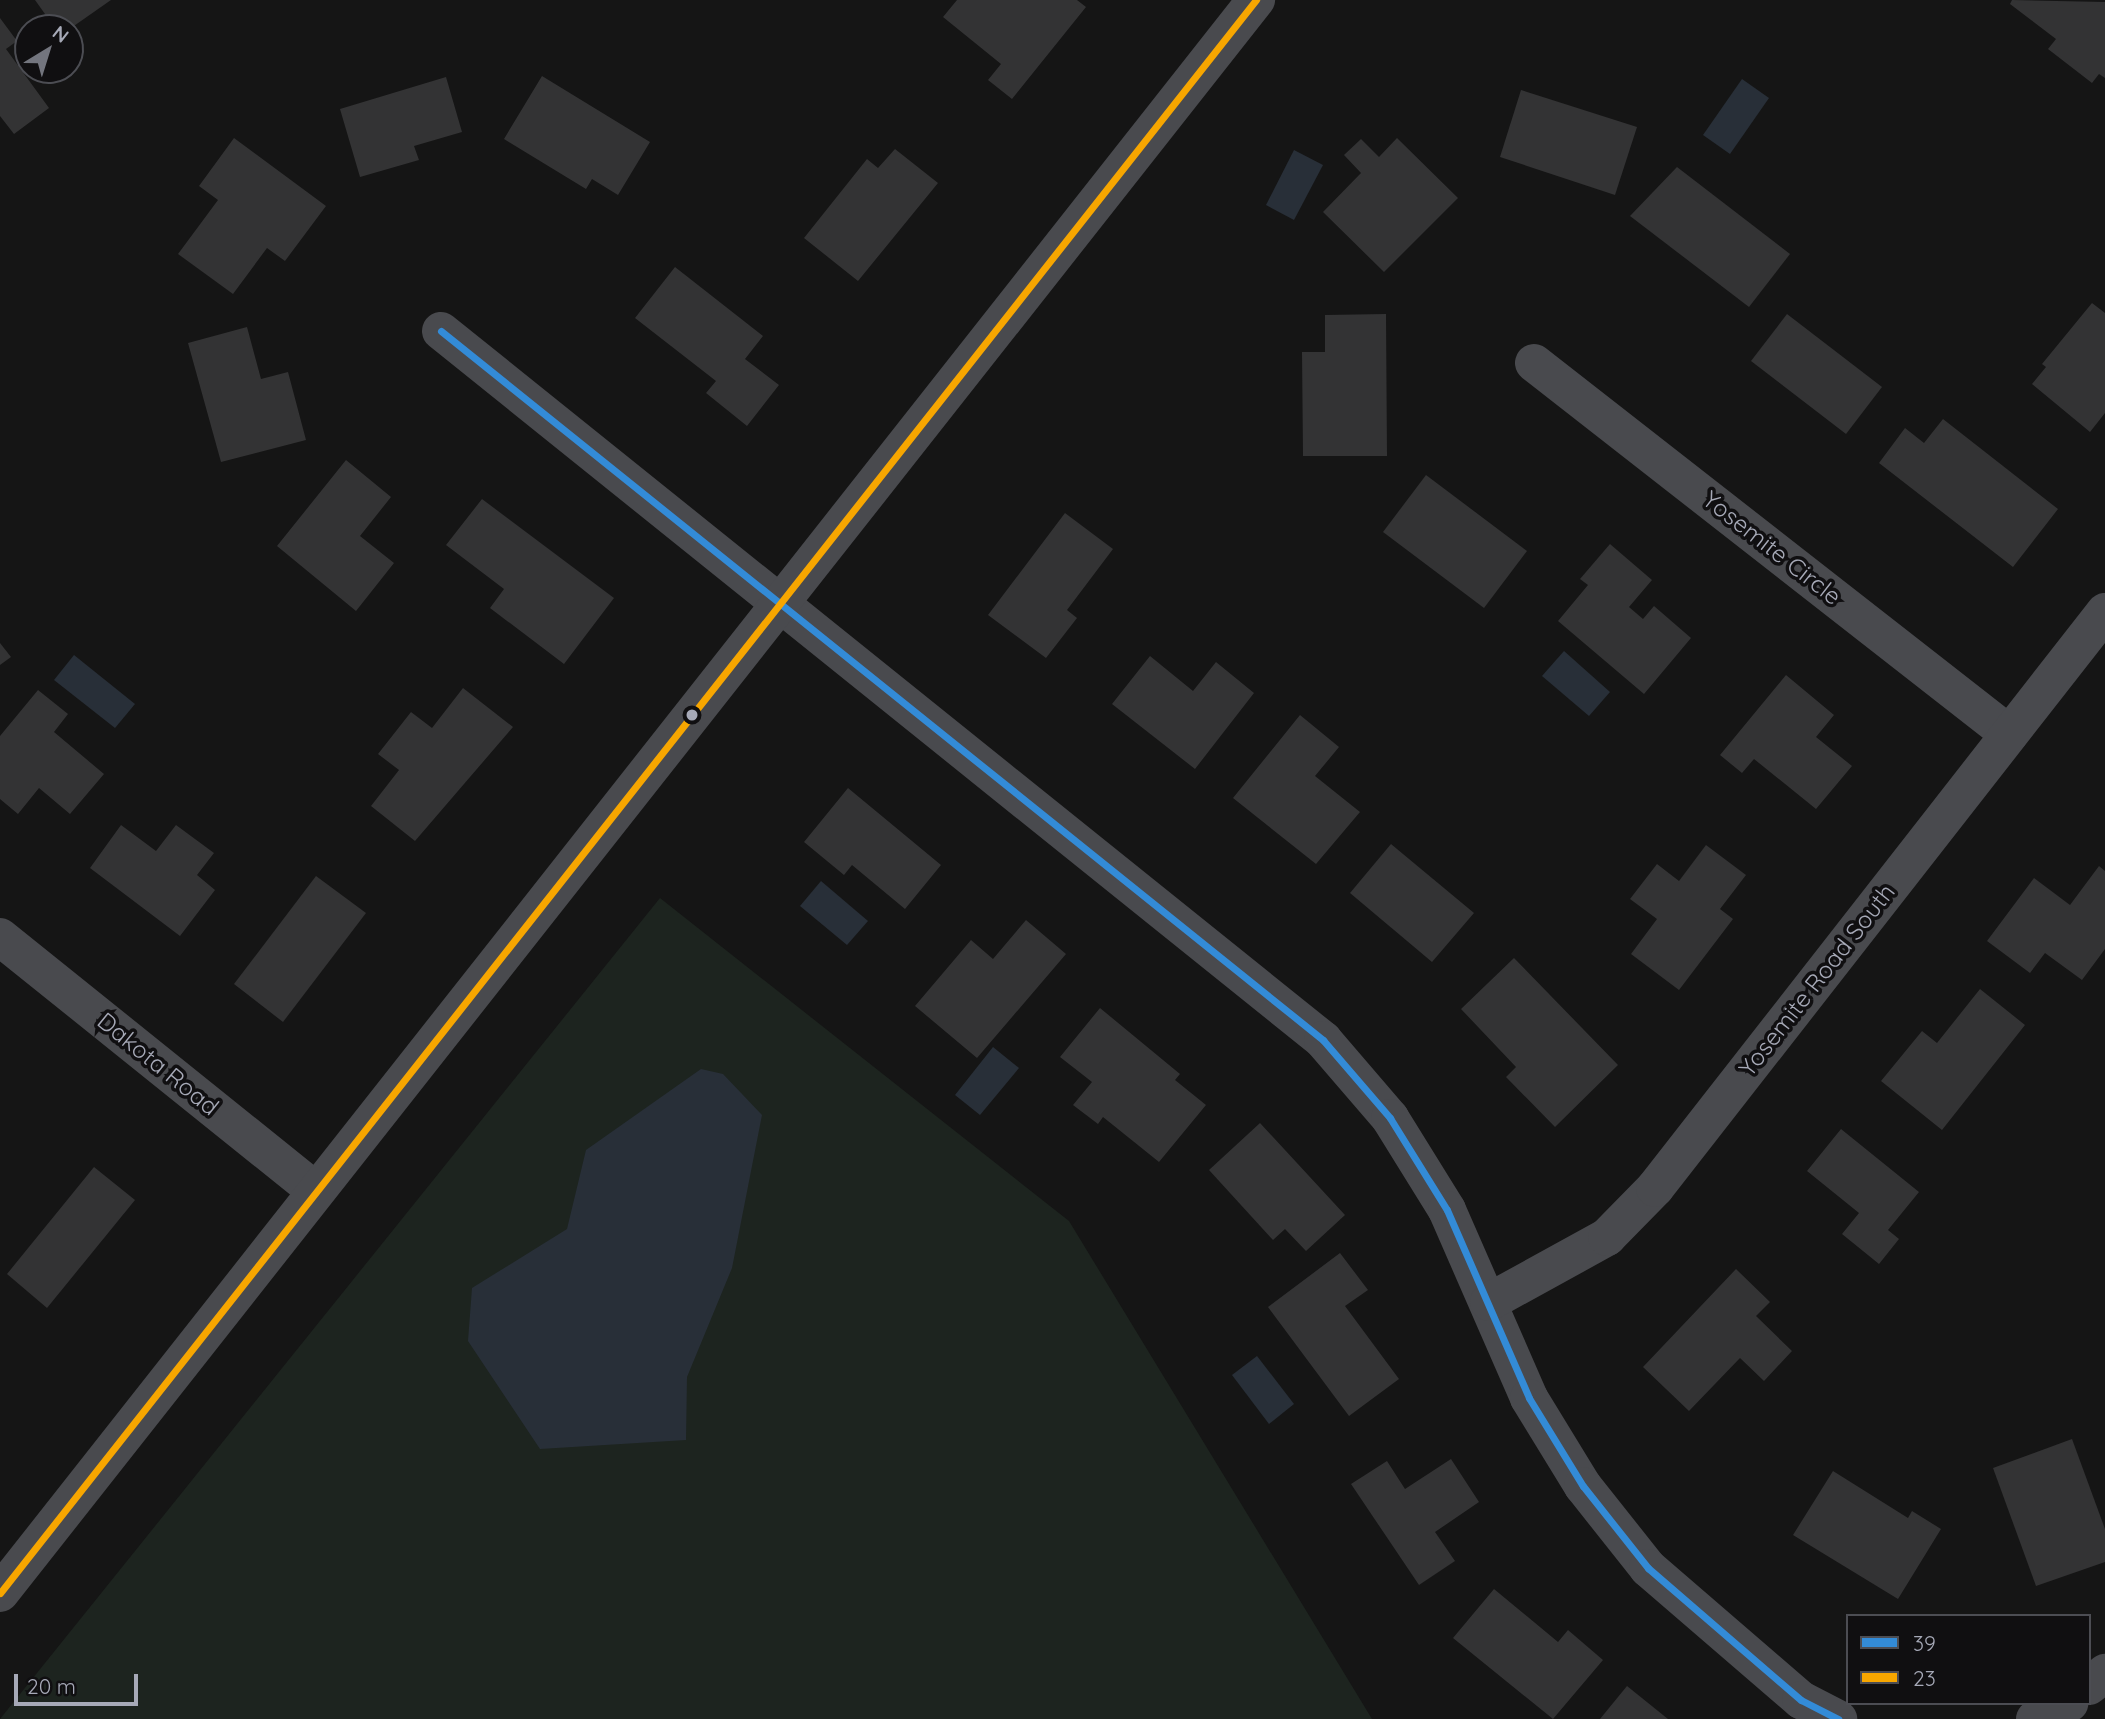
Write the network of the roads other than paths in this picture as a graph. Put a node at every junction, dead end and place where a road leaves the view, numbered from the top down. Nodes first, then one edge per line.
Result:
1 (1251, 2) edge
2 (441, 331) dead end
3 (1534, 363) dead end
4 (780, 603) junction
5 (2105, 612) edge
6 (2009, 734) junction
7 (0, 937) edge
8 (316, 1191) junction
9 (1489, 1303) junction
10 (0, 1593) edge
11 (2105, 1672) edge
12 (2091, 1684) edge
13 (2066, 1705) edge
14 (1838, 1719) edge
15 (2035, 1719) edge

1 - 4 street
2 - 4 street
3 - 6 street, Yosemite Circle
4 - 8 street
4 - 9 street
5 - 6 street, Yosemite Road South
6 - 9 street, Yosemite Road South
7 - 8 street, Dakota Road
8 - 10 street
9 - 14 street
11 - 12 street
13 - 15 street

